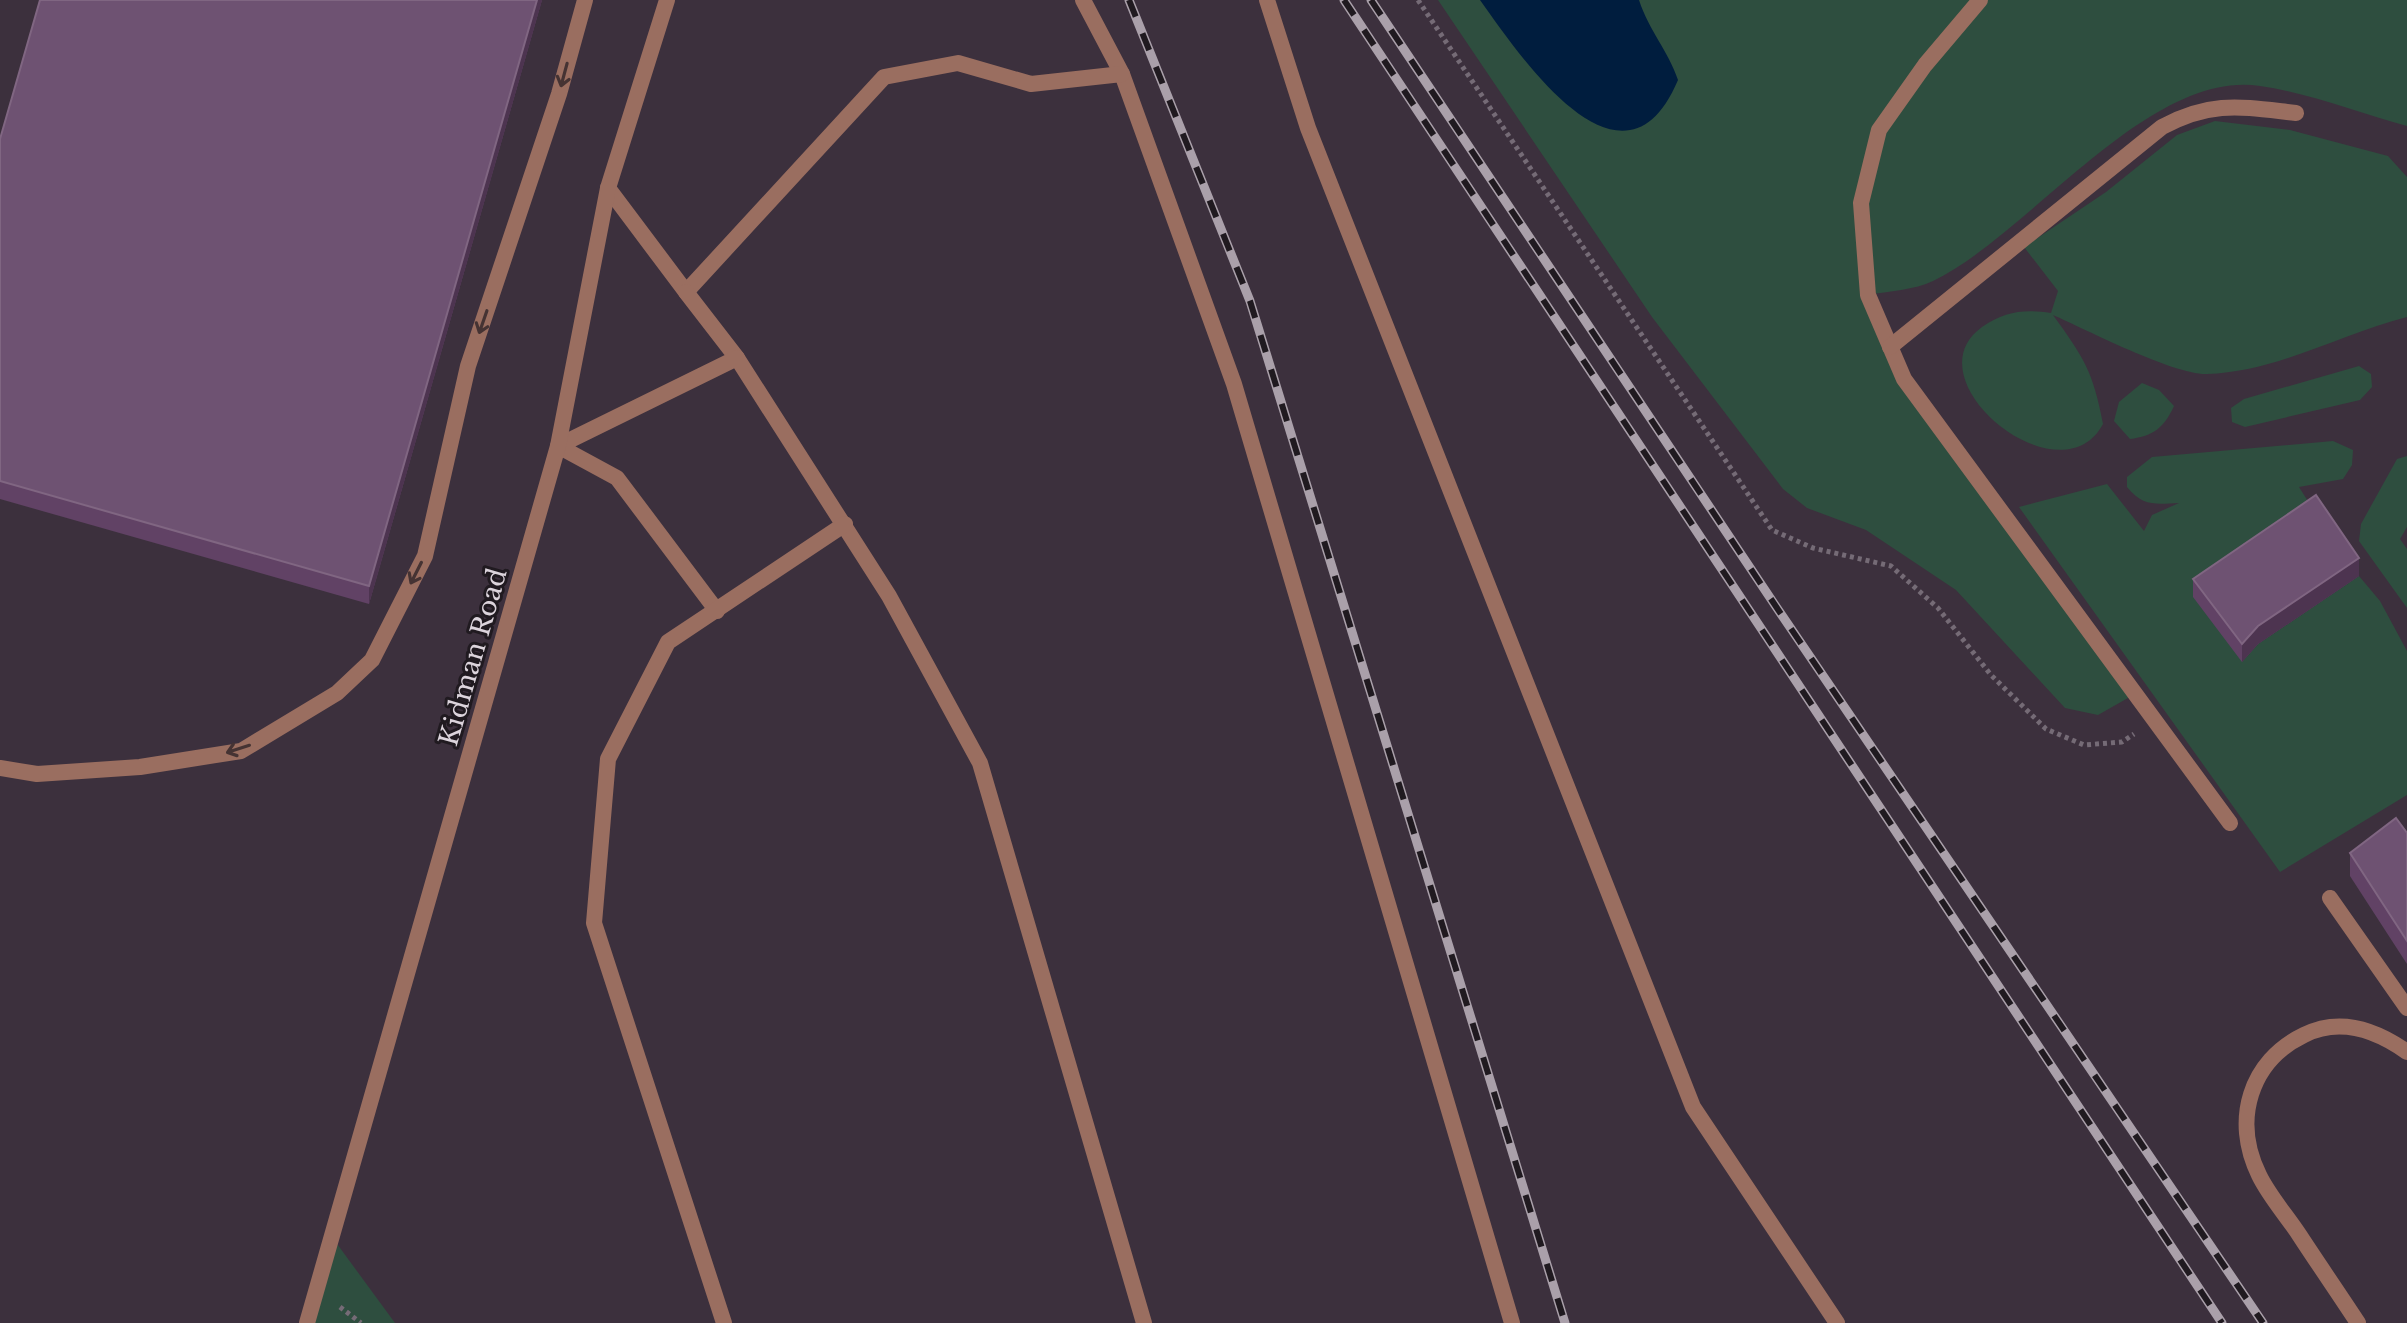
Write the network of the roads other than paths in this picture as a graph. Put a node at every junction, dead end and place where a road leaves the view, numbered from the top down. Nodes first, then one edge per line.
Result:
1 (585, 0) edge
2 (667, 0) edge
3 (1083, 0) edge
4 (1267, 0) edge
5 (1980, 0) edge
6 (1122, 74) junction
7 (2296, 113) dead end
8 (608, 188) junction
9 (686, 292) junction
10 (1890, 347) junction
11 (737, 358) junction
12 (558, 446) junction
13 (845, 524) junction
14 (717, 611) junction
15 (0, 768) edge
16 (2230, 823) dead end
17 (2330, 898) dead end
18 (2407, 1008) edge
19 (2407, 1052) edge
20 (307, 1323) edge
21 (724, 1323) edge
22 (1144, 1323) edge
23 (1512, 1323) edge
24 (1837, 1323) edge
25 (2358, 1323) edge

1 -> 15 street
2 - 8 street, Kidman Road
3 - 6 street
4 - 24 street
5 - 10 street
6 - 9 street
6 - 23 street
7 - 10 street
8 - 9 street
8 - 12 street, Kidman Road
9 - 11 street
10 - 16 street
11 - 12 street
11 - 13 street
12 - 14 street
12 - 20 street, Kidman Road
13 - 14 street
13 - 22 street
14 - 21 street
17 - 18 street
19 - 25 street

